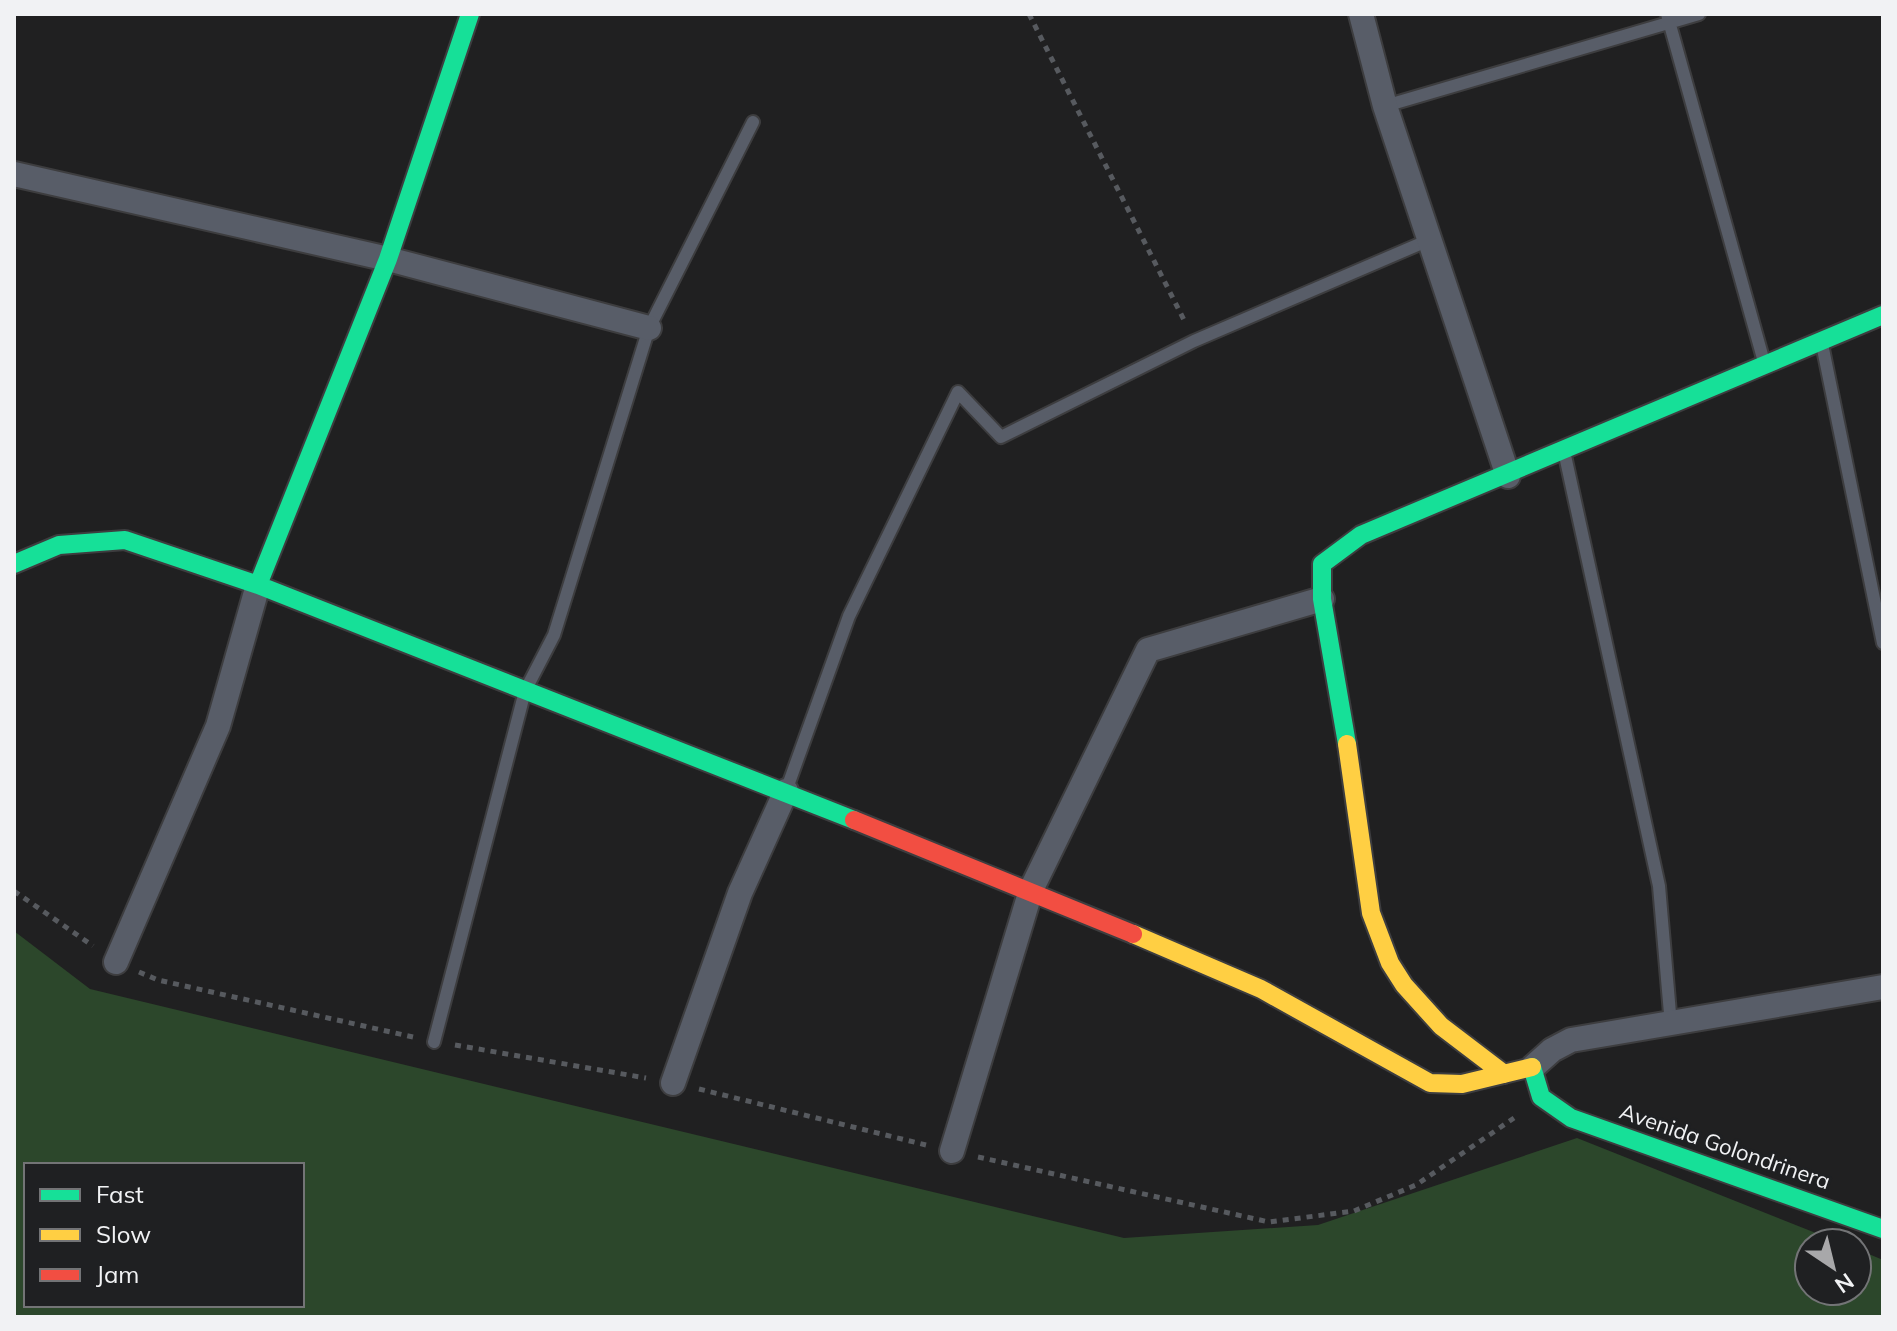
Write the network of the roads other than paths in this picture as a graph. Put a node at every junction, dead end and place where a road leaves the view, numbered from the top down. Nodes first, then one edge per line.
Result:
1 (470, 14) edge
2 (1361, 14) edge
3 (1699, 14) edge
4 (1668, 18) edge
5 (1385, 106) junction
6 (753, 122) dead end
7 (14, 174) edge
8 (1429, 240) junction
9 (388, 259) junction
10 (1883, 315) edge
11 (649, 328) junction
12 (1821, 339) junction
13 (1764, 362) junction
14 (1564, 449) junction
15 (1508, 476) junction
16 (14, 564) edge
17 (258, 585) junction
18 (1322, 599) junction
19 (1883, 643) edge
20 (525, 691) junction
21 (786, 791) junction
22 (1031, 890) junction
23 (116, 962) road end
24 (1883, 987) edge
25 (1671, 1025) junction
26 (434, 1042) road end
27 (1533, 1067) junction
28 (1504, 1074) junction
29 (673, 1083) road end
30 (952, 1151) road end
31 (1883, 1229) edge

1 - 9 street
2 - 5 street
3 - 4 lane
4 - 5 lane
4 - 13 lane
5 - 8 street
6 - 11 lane
7 - 9 street
8 - 15 street
8 - 21 lane
9 - 11 street
9 - 17 street
10 - 12 street
11 - 20 lane
12 - 13 street
12 - 19 lane
13 - 14 street
14 - 15 street
14 - 25 lane
15 - 18 street
16 - 17 street
17 - 20 street
17 - 23 street
18 - 22 street
18 - 28 street
20 - 21 street
20 - 26 lane
21 - 22 street
21 - 29 street
22 - 28 street
22 - 30 street
24 - 25 street
25 - 27 street
27 - 28 street
27 - 31 street, Avenida Golondrinera

